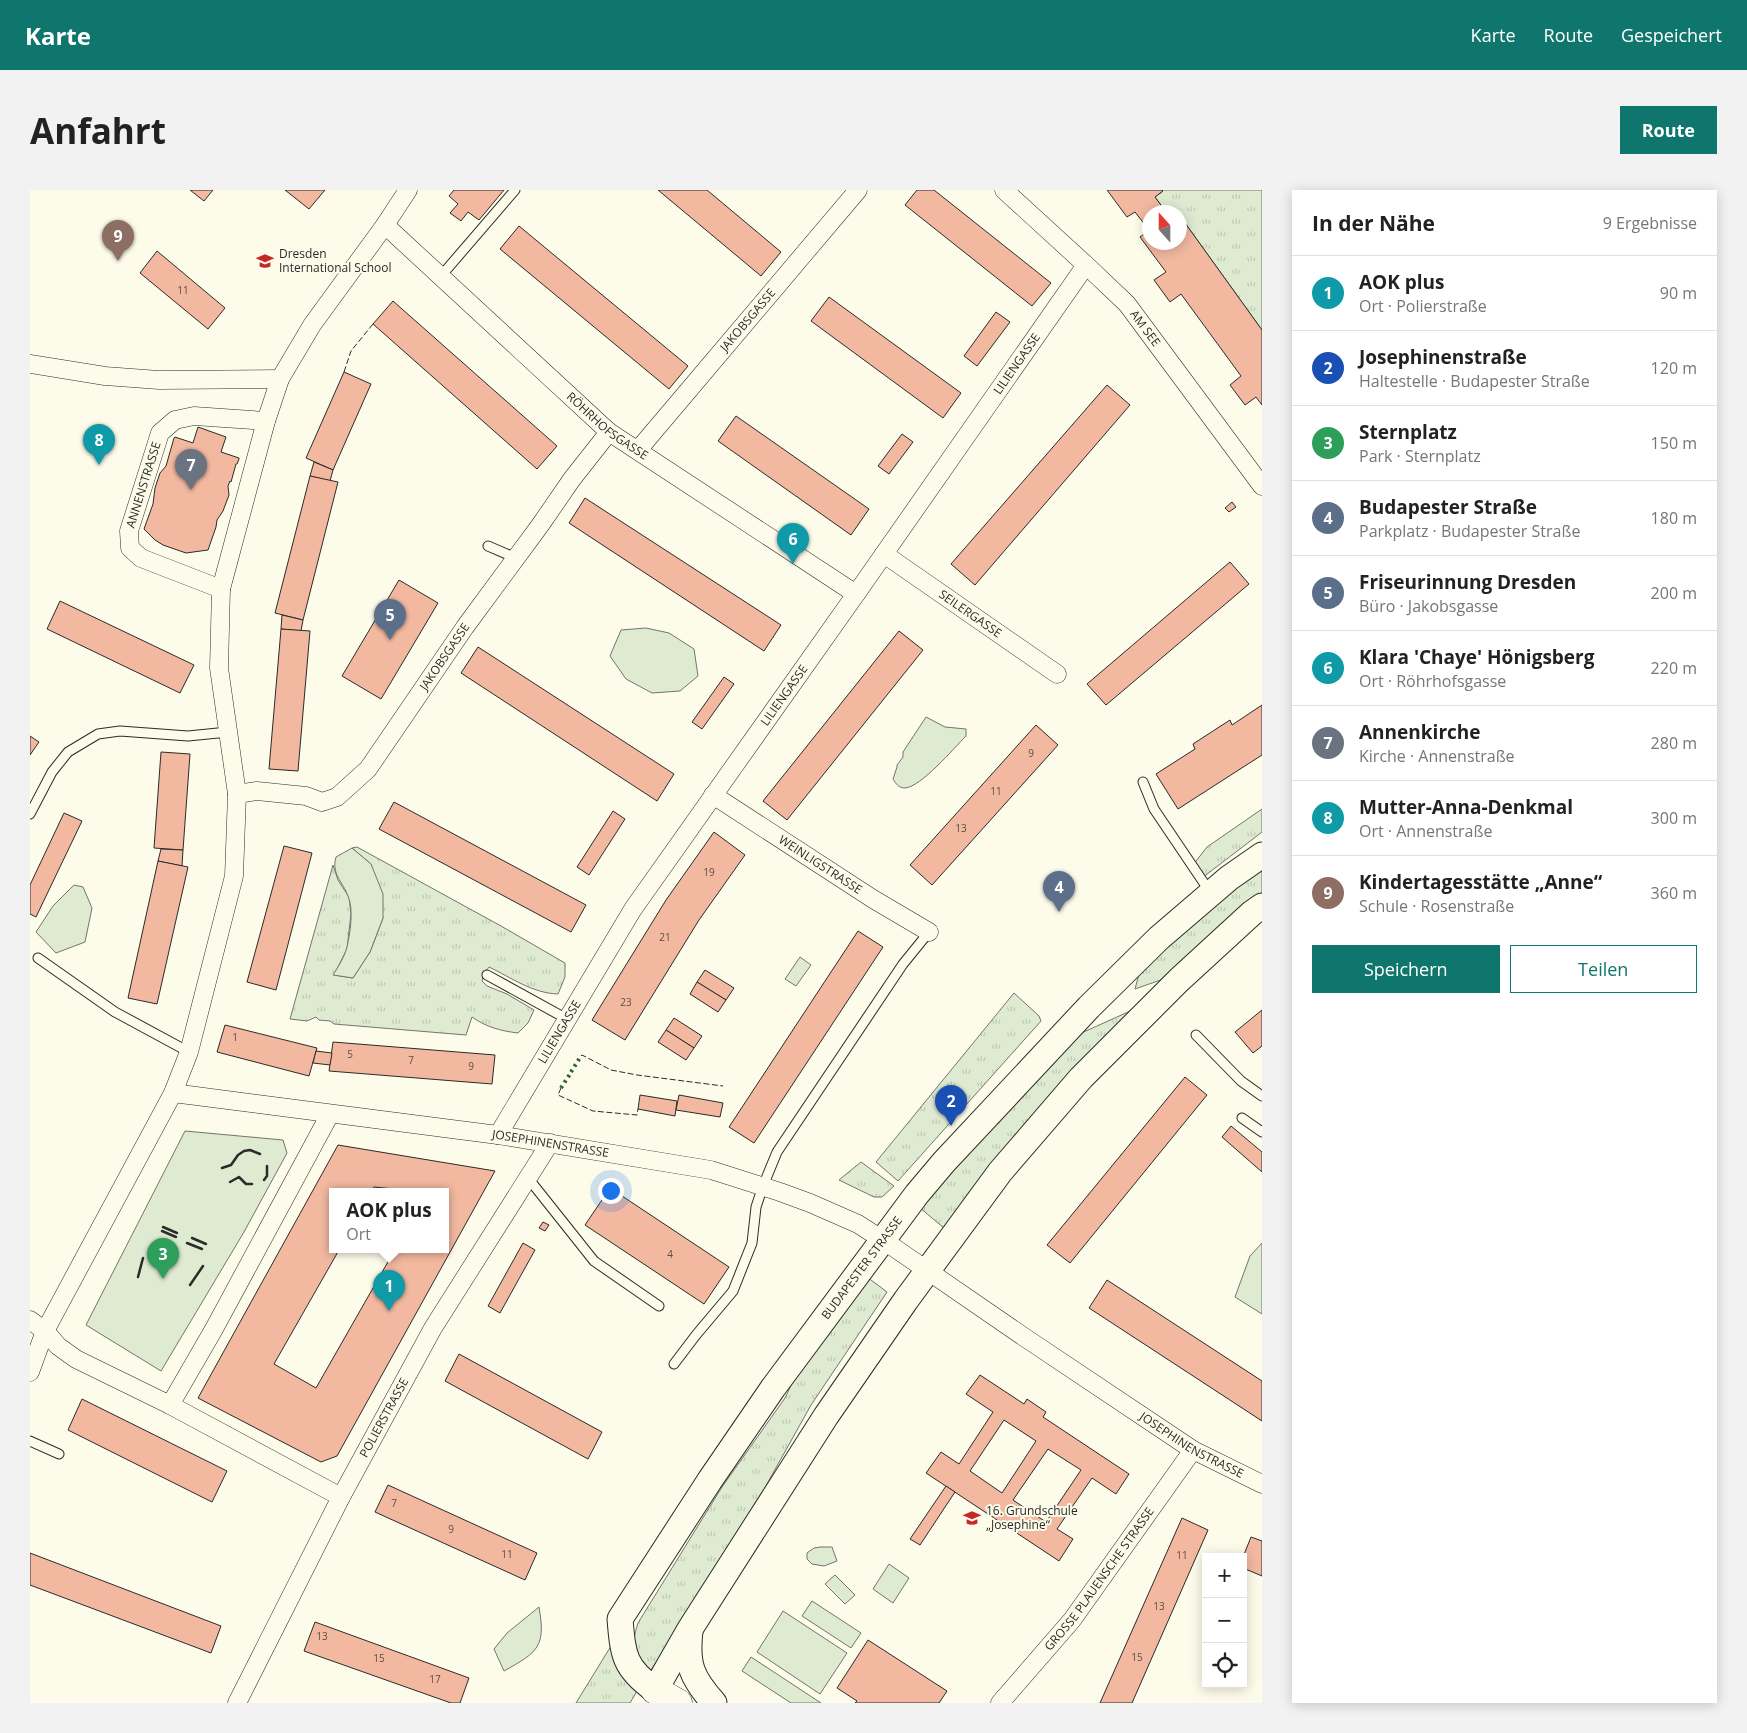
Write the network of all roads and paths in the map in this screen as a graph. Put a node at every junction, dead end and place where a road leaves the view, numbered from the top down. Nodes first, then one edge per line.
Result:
1 (408, 190) edge
2 (515, 190) edge
3 (858, 190) edge
4 (1004, 190) edge
5 (385, 225) junction
6 (1086, 265) junction
7 (440, 276) junction
8 (30, 364) edge
9 (280, 379) junction
10 (266, 421) junction
11 (609, 432) junction
12 (638, 450) junction
13 (1262, 486) edge
14 (488, 546) dead end
15 (884, 554) junction
16 (516, 558) junction
17 (221, 588) junction
18 (856, 594) junction
19 (1057, 674) dead end
20 (228, 732) junction
21 (1143, 782) dead end
22 (237, 794) junction
23 (712, 794) junction
24 (30, 814) edge
25 (1262, 855) edge
26 (1211, 894) junction
27 (1262, 906) edge
28 (929, 932) joint
29 (38, 958) dead end
30 (487, 975) dead end
31 (567, 1018) junction
32 (1196, 1035) dead end
33 (189, 1052) junction
34 (173, 1093) junction
35 (1262, 1096) edge
36 (330, 1114) junction
37 (1242, 1118) dead end
38 (1262, 1132) edge
39 (498, 1135) junction
40 (550, 1143) junction
41 (528, 1178) junction
42 (762, 1186) junction
43 (883, 1240) junction
44 (927, 1270) junction
45 (659, 1306) dead end
46 (30, 1320) edge
47 (45, 1331) junction
48 (674, 1364) dead end
49 (30, 1372) edge
50 (170, 1405) junction
51 (30, 1441) edge
52 (1193, 1450) junction
53 (58, 1454) dead end
54 (1262, 1484) edge
55 (341, 1497) junction
56 (690, 1629) junction
57 (655, 1690) junction
58 (238, 1703) edge
59 (678, 1703) edge
60 (714, 1703) edge
61 (1000, 1703) edge

1 - 5 street
2 - 7 lane
3 - 12 street, JAKOBSGASSE
4 - 6 street, AM SEE
5 - 7 street, RÖHRHOFSGASSE
5 - 9 street
6 - 13 street, AM SEE
6 - 15 street, LILIENGASSE
7 - 11 street, RÖHRHOFSGASSE
8 - 9 street
9 - 10 street
10 - 17 street
10 - 17 street, ANNENSTRASSE
11 - 12 street, RÖHRHOFSGASSE
11 - 16 street, JAKOBSGASSE
12 - 18 street, RÖHRHOFSGASSE
14 - 16 lane
15 - 18 street, LILIENGASSE
15 - 19 street, SEILERGASSE
16 - 22 street, JAKOBSGASSE
17 - 20 street
18 - 23 street, LILIENGASSE
20 - 22 street
20 - 24 lane
21 - 26 lane
22 - 33 street
23 - 28 street, WEINLIGSTRASSE
23 - 31 street, LILIENGASSE
25 - 26 main road, BUDAPESTER STRASSE
26 - 43 main road, BUDAPESTER STRASSE
27 - 44 main road
28 - 42 lane
29 - 33 lane
30 - 31 lane
31 - 39 street, LILIENGASSE
32 - 35 lane
33 - 34 street
34 - 36 street, JOSEPHINENSTRASSE
34 - 47 street
36 - 39 street, JOSEPHINENSTRASSE
36 - 50 street
37 - 38 lane
39 - 40 street, JOSEPHINENSTRASSE
40 - 41 street, POLIERSTRASSE
40 - 42 street, JOSEPHINENSTRASSE
41 - 45 lane
41 - 55 street, POLIERSTRASSE
42 - 43 street, JOSEPHINENSTRASSE
42 - 48 lane
43 - 44 street, JOSEPHINENSTRASSE
43 - 57 main road, BUDAPESTER STRASSE
44 - 52 street, JOSEPHINENSTRASSE
44 - 56 main road
46 - 47 street
47 - 49 street
47 - 50 street
50 - 55 street
51 - 53 lane
52 - 54 street, JOSEPHINENSTRASSE
52 - 61 street, GROSSE PLAUENSCHE STRASSE
55 - 58 street, POLIERSTRASSE
56 - 57 main road
56 - 60 main road
57 - 59 main road

